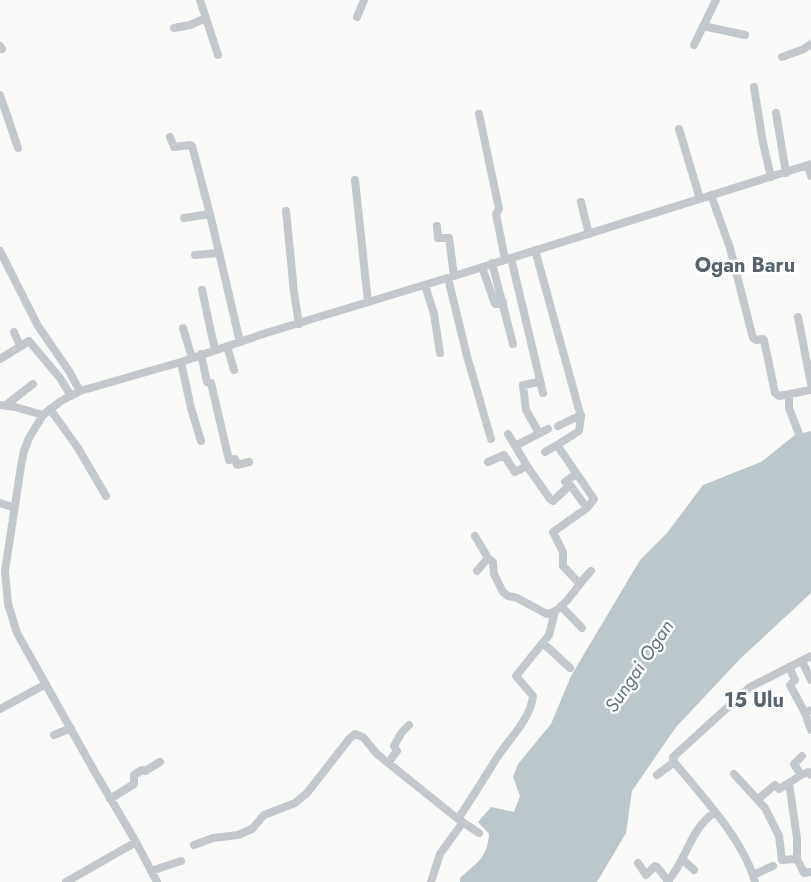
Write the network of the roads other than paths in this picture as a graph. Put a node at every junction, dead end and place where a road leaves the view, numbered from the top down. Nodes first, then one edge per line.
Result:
1 (200, 0) edge
2 (364, 0) edge
3 (716, 0) edge
4 (357, 17) dead end
5 (206, 18) junction
6 (703, 26) junction
7 (174, 28) dead end
8 (745, 35) dead end
9 (811, 44) edge
10 (694, 45) dead end
11 (218, 55) dead end
12 (782, 57) dead end
13 (754, 87) dead end
14 (0, 95) edge
15 (776, 113) dead end
16 (478, 114) dead end
17 (679, 129) dead end
18 (170, 137) dead end
19 (18, 148) dead end
20 (808, 165) edge
21 (789, 172) junction
22 (811, 176) edge
23 (771, 177) junction
24 (355, 180) dead end
25 (711, 195) junction
26 (700, 199) junction
27 (582, 202) dead end
28 (286, 211) dead end
29 (210, 214) junction
30 (184, 218) dead end
31 (437, 226) dead end
32 (589, 234) junction
33 (535, 250) junction
34 (0, 251) edge
35 (219, 253) junction
36 (195, 255) dead end
37 (508, 259) junction
38 (492, 264) junction
39 (482, 267) junction
40 (451, 277) junction
41 (425, 285) junction
42 (202, 290) dead end
43 (368, 302) junction
44 (503, 302) junction
45 (798, 317) dead end
46 (299, 324) junction
47 (183, 328) dead end
48 (14, 332) dead end
49 (240, 342) junction
50 (513, 344) dead end
51 (20, 346) junction
52 (227, 346) junction
53 (215, 350) junction
54 (440, 353) dead end
55 (201, 354) junction
56 (192, 358) junction
57 (0, 359) edge
58 (181, 362) junction
59 (234, 370) dead end
60 (539, 382) junction
61 (33, 384) dead end
62 (811, 384) edge
63 (811, 390) edge
64 (80, 392) junction
65 (542, 393) dead end
66 (789, 394) junction
67 (71, 396) junction
68 (3, 405) edge
69 (50, 409) junction
70 (43, 415) junction
71 (581, 415) junction
72 (558, 426) dead end
73 (548, 429) dead end
74 (539, 433) junction
75 (508, 434) dead end
76 (799, 434) dead end
77 (491, 439) dead end
78 (201, 441) dead end
79 (557, 445) junction
80 (515, 446) junction
81 (545, 452) dead end
82 (249, 462) dead end
83 (488, 462) dead end
84 (527, 466) junction
85 (576, 474) junction
86 (565, 482) dead end
87 (106, 496) dead end
88 (0, 504) edge
89 (15, 508) junction
90 (587, 508) junction
91 (475, 536) dead end
92 (488, 558) junction
93 (477, 571) dead end
94 (590, 571) dead end
95 (580, 584) junction
96 (558, 608) junction
97 (582, 628) dead end
98 (543, 643) junction
99 (811, 656) edge
100 (802, 660) junction
101 (789, 667) junction
102 (570, 668) dead end
103 (811, 680) edge
104 (46, 684) junction
105 (0, 709) edge
106 (808, 711) edge
107 (410, 725) dead end
108 (71, 728) junction
109 (811, 730) edge
110 (54, 736) dead end
111 (802, 756) dead end
112 (160, 762) dead end
113 (674, 762) junction
114 (388, 763) junction
115 (734, 774) dead end
116 (811, 774) edge
117 (657, 775) dead end
118 (801, 775) junction
119 (789, 783) junction
120 (110, 799) junction
121 (758, 799) junction
122 (715, 812) junction
123 (461, 820) junction
124 (479, 832) dead end
125 (136, 842) junction
126 (194, 845) dead end
127 (682, 859) junction
128 (797, 859) junction
129 (181, 861) dead end
130 (638, 863) dead end
131 (773, 866) dead end
132 (694, 870) dead end
133 (151, 871) junction
134 (811, 872) edge
135 (754, 878) edge
136 (668, 881) edge
137 (66, 882) edge
138 (157, 882) edge
139 (431, 882) edge

1 - 5 street
2 - 4 street
3 - 6 street
5 - 7 street
5 - 11 street
6 - 8 street
6 - 10 street
9 - 12 street
13 - 23 street
14 - 19 street
15 - 21 street
16 - 37 street
17 - 26 street
18 - 29 street
20 - 21 street
20 - 22 street
21 - 23 street
23 - 25 street
24 - 43 street
25 - 26 street
25 - 66 street
26 - 32 street
27 - 32 street
28 - 46 street
29 - 30 street
29 - 35 street
31 - 40 street
32 - 33 street
33 - 37 street
33 - 71 street
34 - 64 street
35 - 36 street
35 - 49 street
37 - 38 street
37 - 60 street
38 - 39 street
38 - 44 street
39 - 40 street
39 - 44 street
40 - 41 street
40 - 77 street
41 - 43 street
41 - 54 street
42 - 53 street
43 - 46 street
44 - 50 street
45 - 62 street
46 - 49 street
47 - 56 street
48 - 51 street
49 - 52 street
51 - 57 street
51 - 67 street
52 - 53 street
52 - 59 street
53 - 55 street
55 - 56 street
55 - 82 street
56 - 58 street
58 - 64 street
58 - 78 street
60 - 65 street
60 - 74 street
61 - 68 street
63 - 66 street
64 - 67 street
66 - 76 street
67 - 69 street
68 - 70 street
69 - 70 street
69 - 87 street
70 - 89 street
71 - 72 street
71 - 79 street
73 - 74 street
74 - 80 street
75 - 80 street
79 - 81 street
79 - 85 street
80 - 84 street
83 - 84 street
84 - 90 street
85 - 86 street
85 - 90 street
88 - 89 street
89 - 104 street
90 - 95 street
91 - 92 street
92 - 93 street
92 - 96 street
94 - 95 street
95 - 96 street
96 - 97 street
96 - 98 street
98 - 102 street
98 - 123 street
99 - 100 street
100 - 101 street
100 - 103 street
101 - 106 street
101 - 113 street
104 - 105 street
104 - 108 street
106 - 109 street
107 - 114 street
108 - 110 street
108 - 120 street
111 - 118 street
112 - 120 street
113 - 117 street
113 - 122 street
114 - 123 street
114 - 126 street
115 - 121 street
116 - 118 street
118 - 119 street
119 - 121 street
119 - 128 street
120 - 125 street
121 - 128 street
122 - 127 street
122 - 135 street
123 - 124 street
123 - 139 street
125 - 133 street
125 - 137 street
127 - 132 street
127 - 136 street
128 - 134 street
129 - 133 street
130 - 136 street
131 - 135 street
133 - 138 street

